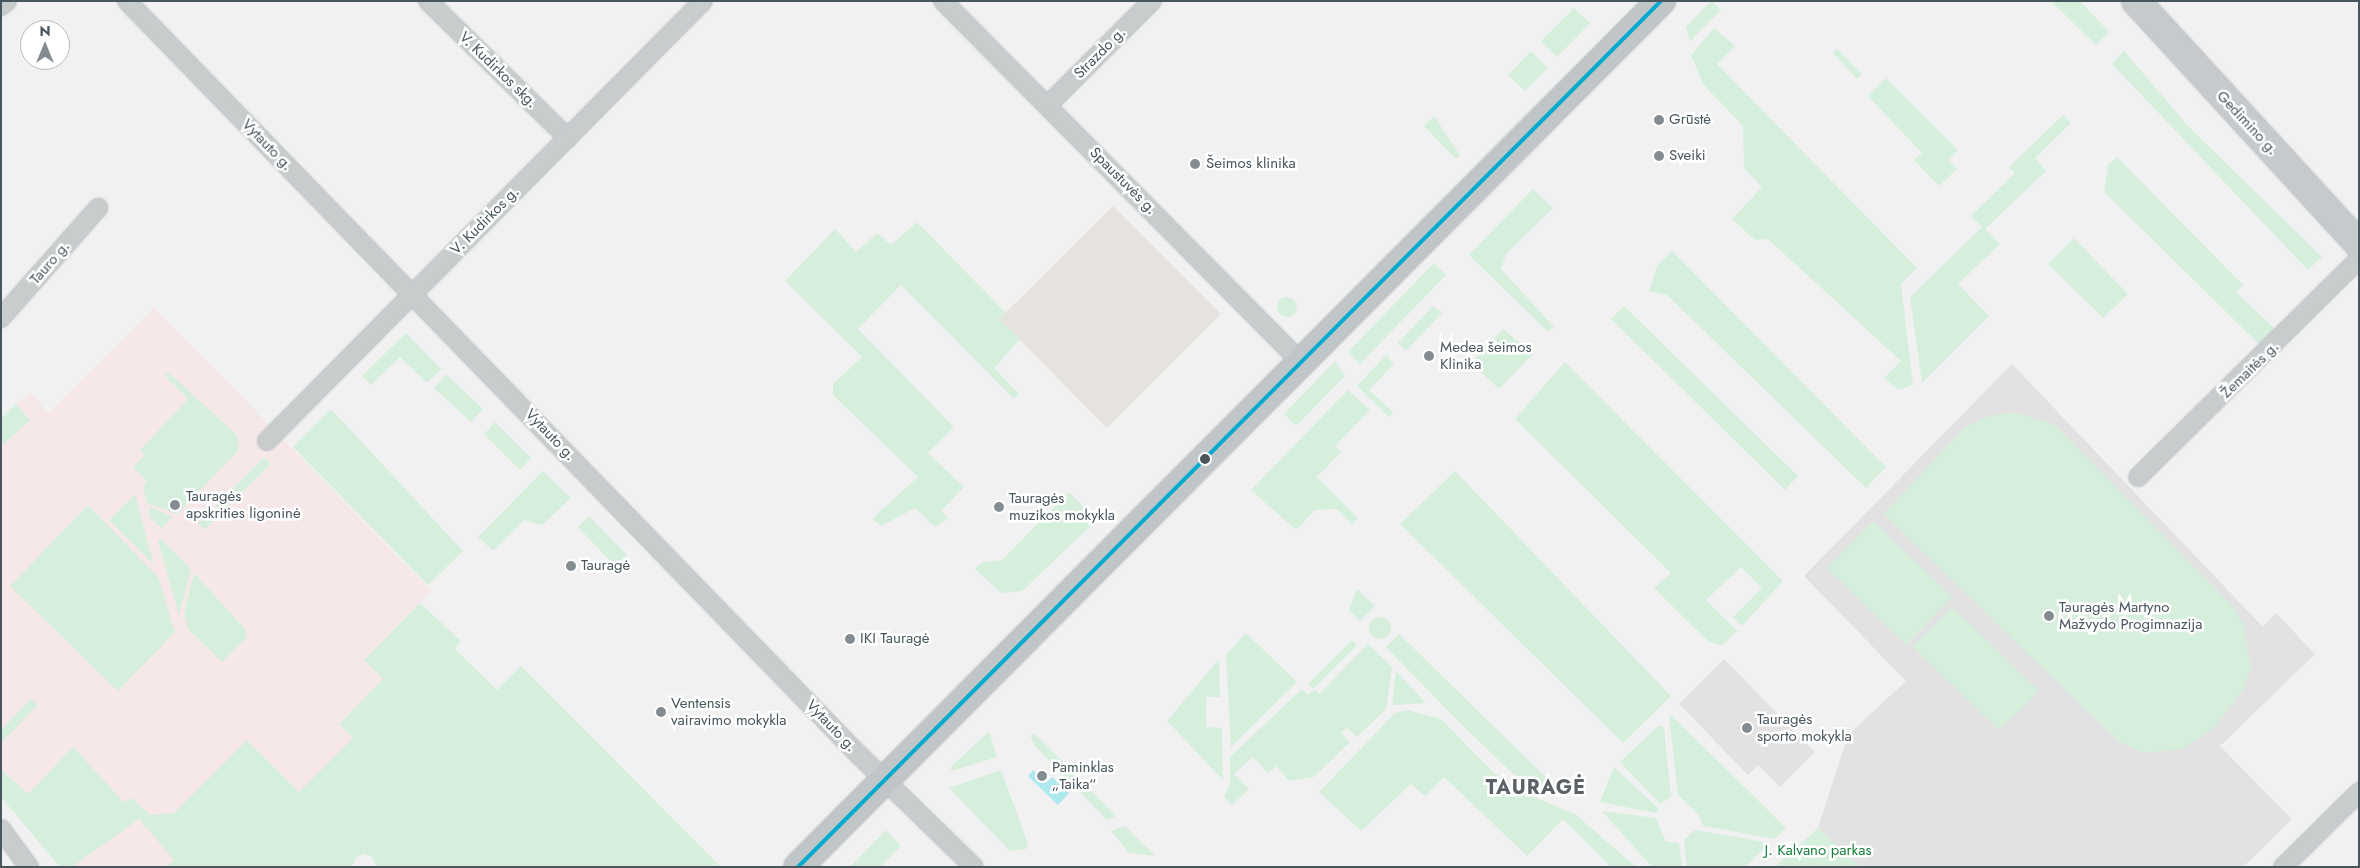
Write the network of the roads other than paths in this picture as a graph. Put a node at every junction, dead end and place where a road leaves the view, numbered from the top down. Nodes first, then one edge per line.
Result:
1 (6, 1) edge
2 (128, 1) edge
3 (428, 1) edge
4 (703, 1) edge
5 (943, 1) edge
6 (1152, 1) edge
7 (1661, 1) edge
8 (2144, 4) edge
9 (1, 6) edge
10 (1048, 105) junction
11 (568, 138) junction
12 (98, 208) dead end
13 (2359, 244) edge
14 (2359, 259) edge
15 (411, 295) junction
16 (1, 318) edge
17 (1302, 363) junction
18 (267, 441) dead end
19 (2138, 477) dead end
20 (884, 781) junction
21 (2359, 792) edge
22 (1, 829) edge
23 (29, 867) edge
24 (798, 867) edge
25 (974, 867) edge
26 (2283, 867) edge

1 - 9 street
2 - 15 street, Vytauto g.
3 - 11 street, V. Kudirkos skg.
4 - 11 street, V. Kudirkos g.
5 - 10 street, Spaustuvės g.
6 - 10 street, Strazdo g.
7 - 17 highway
8 - 13 main road, Gedimino g.
10 - 17 street, Spaustuvės g.
11 - 15 street, V. Kudirkos g.
12 - 16 street, Tauro g.
14 - 19 street, Žemaitės g.
15 - 18 street, V. Kudirkos g.
15 - 20 street, Vytauto g.
17 - 20 highway
20 - 24 highway
20 - 25 street, Vytauto g.
21 - 26 street
22 - 23 street

